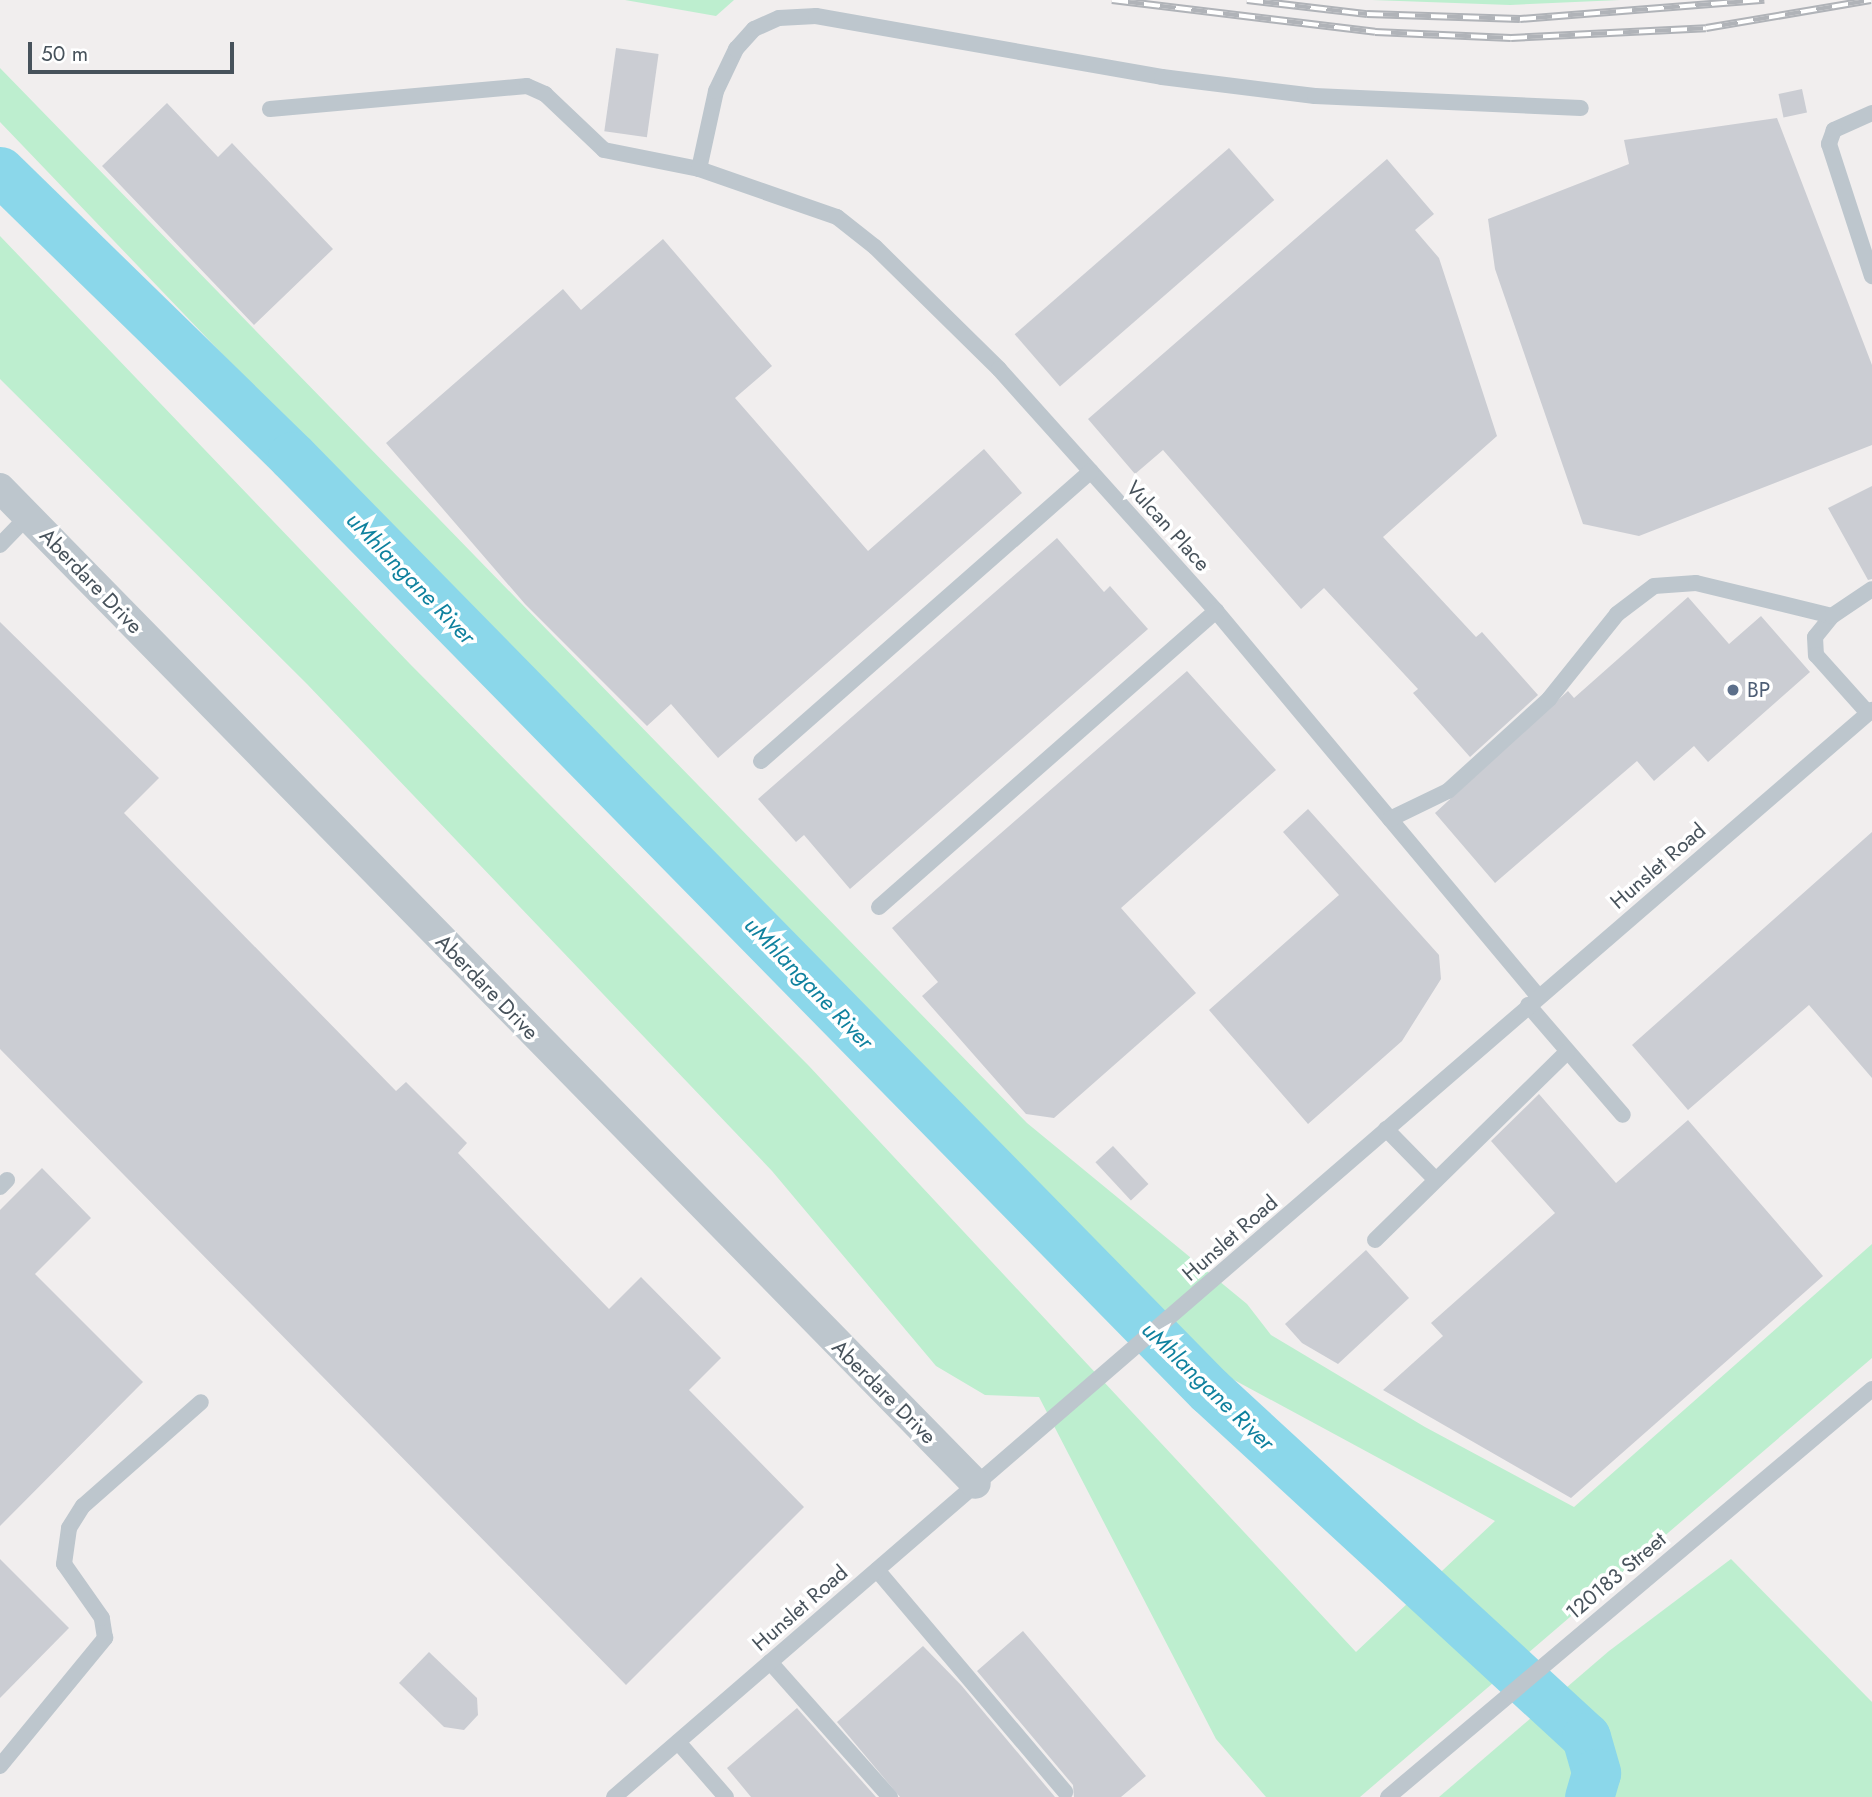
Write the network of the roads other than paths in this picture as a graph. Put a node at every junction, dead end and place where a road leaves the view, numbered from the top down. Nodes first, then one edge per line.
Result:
1 (1581, 108) dead end
2 (270, 109) dead end
3 (1872, 113) edge
4 (699, 169) junction
5 (1872, 276) edge
6 (1091, 471) junction
7 (0, 488) edge
8 (28, 516) junction
9 (0, 545) edge
10 (1872, 589) edge
11 (1216, 611) junction
12 (1832, 616) junction
13 (1870, 711) edge
14 (761, 761) dead end
15 (1390, 819) junction
16 (879, 908) dead end
17 (1533, 1001) junction
18 (1567, 1052) junction
19 (1623, 1115) dead end
20 (1386, 1129) junction
21 (1435, 1179) junction
22 (1375, 1240) dead end
23 (1872, 1388) edge
24 (201, 1402) dead end
25 (976, 1484) junction
26 (877, 1570) junction
27 (771, 1662) junction
28 (678, 1742) junction
29 (0, 1766) edge
30 (1065, 1792) dead end
31 (614, 1797) edge
32 (726, 1797) edge
33 (890, 1797) edge
34 (1388, 1797) edge

1 - 4 lane
2 - 4 lane, Vulcan Place
3 - 5 lane
4 - 6 lane, Vulcan Place
6 - 11 lane, Vulcan Place
6 - 14 lane
7 - 8 street, Aberdare Drive
8 - 9 lane
8 - 25 street, Aberdare Drive
10 - 12 lane
11 - 15 lane, Vulcan Place
11 - 16 lane
12 - 13 lane
12 - 15 lane
13 - 17 lane, Hunslet Road
15 - 17 lane, Vulcan Place
17 - 18 lane, Vulcan Place
17 - 20 lane, Hunslet Road
18 - 19 lane, Vulcan Place
18 - 21 lane
20 - 21 lane
20 - 25 lane, Hunslet Road
21 - 22 lane
23 - 34 lane, 120183 Street
24 - 29 lane
25 - 26 lane, Hunslet Road
26 - 27 lane, Hunslet Road
26 - 30 lane
27 - 28 lane, Hunslet Road
27 - 33 lane
28 - 31 lane, Hunslet Road
28 - 32 lane

